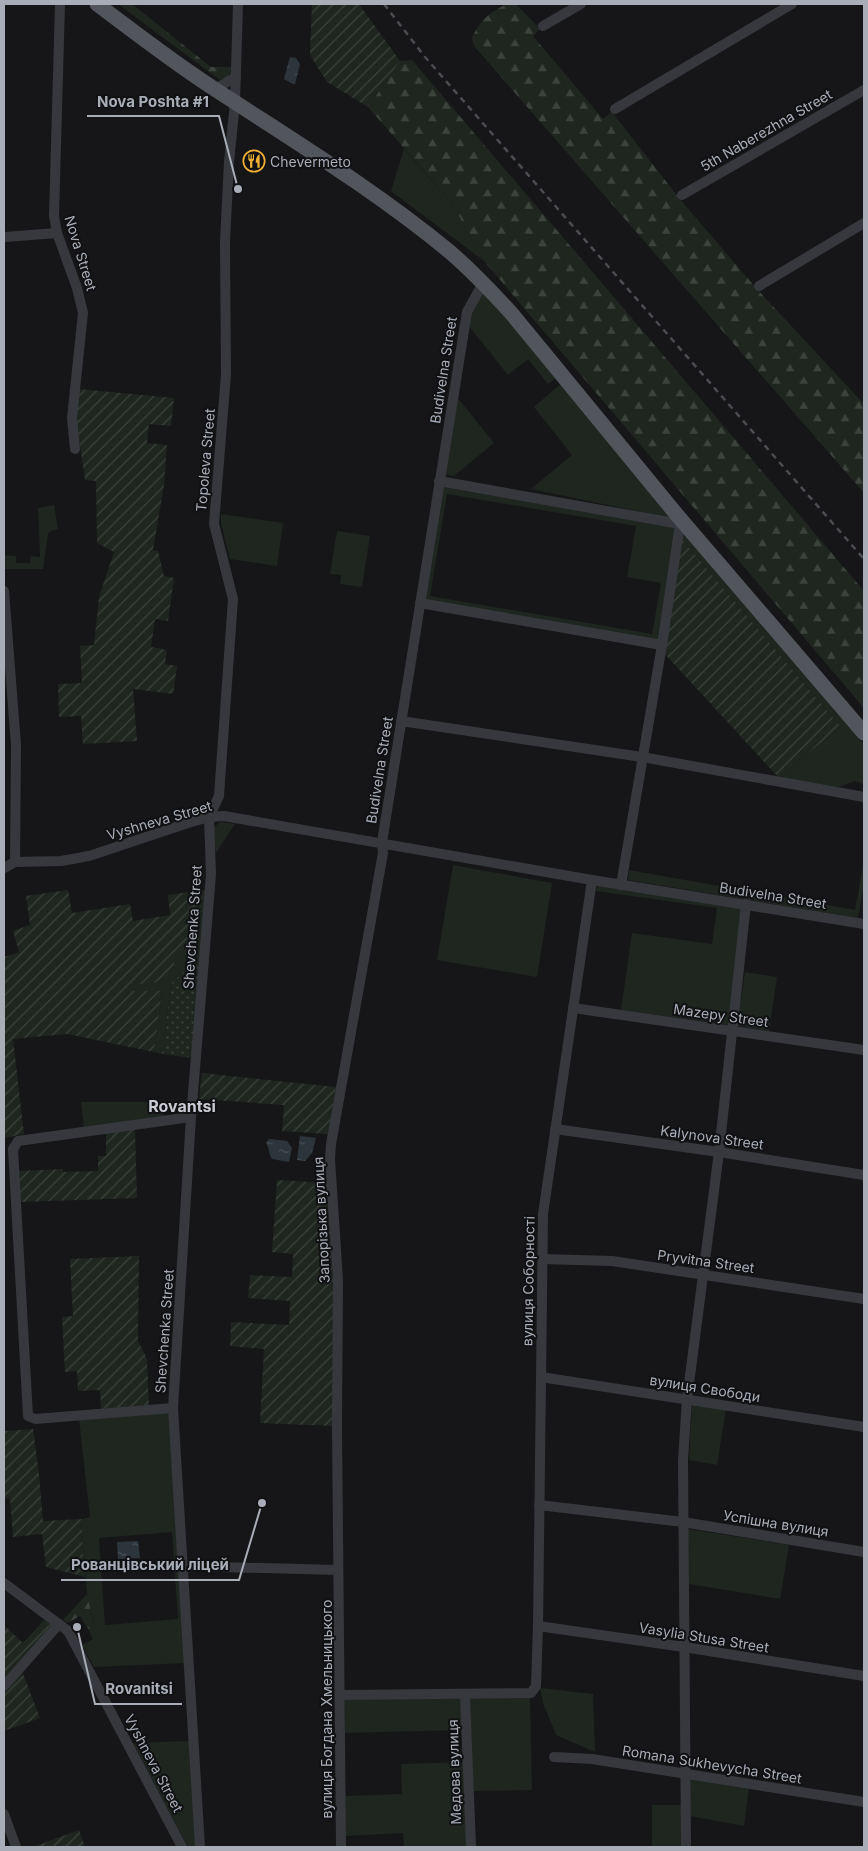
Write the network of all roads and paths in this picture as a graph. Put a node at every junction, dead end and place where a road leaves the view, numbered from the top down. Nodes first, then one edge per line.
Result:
1 (60, 4) edge
2 (97, 4) edge
3 (238, 4) edge
4 (582, 4) edge
5 (792, 4) edge
6 (544, 26) dead end
7 (236, 78) junction
8 (215, 89) junction
9 (864, 90) edge
10 (236, 102) junction
11 (615, 109) dead end
12 (682, 195) dead end
13 (864, 223) edge
14 (57, 233) junction
15 (5, 237) dead end
16 (483, 283) junction
17 (759, 286) dead end
18 (75, 449) dead end
19 (439, 481) junction
20 (678, 520) junction
21 (4, 596) edge
22 (420, 602) junction
23 (662, 645) junction
24 (401, 721) junction
25 (864, 733) edge
26 (642, 757) junction
27 (864, 797) edge
28 (209, 817) junction
29 (382, 842) junction
30 (15, 862) junction
31 (4, 868) edge
32 (592, 880) junction
33 (621, 885) junction
34 (746, 904) junction
35 (864, 924) edge
36 (573, 1008) junction
37 (733, 1030) junction
38 (864, 1050) edge
39 (191, 1117) junction
40 (555, 1129) junction
41 (719, 1152) junction
42 (864, 1175) edge
43 (543, 1259) junction
44 (704, 1274) junction
45 (864, 1299) edge
46 (541, 1377) junction
47 (687, 1399) junction
48 (173, 1408) junction
49 (864, 1427) edge
50 (540, 1505) junction
51 (683, 1522) junction
52 (864, 1552) edge
53 (182, 1566) junction
54 (338, 1570) junction
55 (4, 1583) edge
56 (60, 1624) junction
57 (538, 1626) junction
58 (684, 1647) junction
59 (864, 1676) edge
60 (4, 1686) edge
61 (340, 1695) junction
62 (464, 1695) junction
63 (554, 1758) dead end
64 (685, 1773) junction
65 (864, 1802) edge
66 (4, 1814) edge
67 (16, 1847) edge
68 (182, 1847) edge
69 (200, 1847) edge
70 (341, 1847) edge
71 (471, 1847) edge
72 (686, 1847) edge

1 - 14 street, Nova Street
2 - 8 main road
3 - 7 street, Topoleva Street
4 - 6 street
5 - 11 street
7 - 8 street
7 - 10 street, Topoleva Street
8 - 10 main road
9 - 12 street, 5th Naberezhna Street
10 - 16 main road
10 - 28 street, Topoleva Street
13 - 17 street
14 - 15 street
14 - 18 street, Nova Street
16 - 19 street, Budivelna Street
16 - 20 main road
19 - 20 street
19 - 22 street, Budivelna Street
20 - 23 street
20 - 25 main road
21 - 30 street
22 - 23 street
22 - 24 street, Budivelna Street
23 - 26 street
24 - 26 street
24 - 29 street, Budivelna Street
26 - 27 street
26 - 33 street
28 - 29 street, Vyshneva Street
28 - 30 street, Vyshneva Street
28 - 39 street, Shevchenka Street
29 - 32 street, Budivelna Street
29 - 54 street, Запорізька вулиця
30 - 31 street, Vyshneva Street
32 - 33 street, Budivelna Street
32 - 36 street, вулиця Соборності
33 - 34 street, Budivelna Street
34 - 35 street, Budivelna Street
34 - 37 street
36 - 37 street, Mazepy Street
36 - 40 street, вулиця Соборності
37 - 38 street, Mazepy Street
37 - 41 street
39 - 48 street, Shevchenka Street
39 - 48 street
40 - 41 street, Kalynova Street
40 - 43 street, вулиця Соборності
41 - 42 street, Kalynova Street
41 - 44 street
43 - 44 street, Pryvitna Street
43 - 46 street, вулиця Соборності
44 - 45 street, Pryvitna Street
44 - 47 street
46 - 47 street, вулиця Свободи
46 - 50 street, вулиця Соборності
47 - 49 street, вулиця Свободи
47 - 51 street
48 - 53 street, Shevchenka Street
50 - 51 street, Успішна вулиця
50 - 57 street, вулиця Соборності
51 - 52 street, Успішна вулиця
51 - 58 street
53 - 54 street
53 - 69 street, Shevchenka Street
54 - 61 street, вулиця Богдана Хмельницького
55 - 56 street, Vyshneva Street
56 - 60 street
56 - 68 street, Vyshneva Street
57 - 58 street, Vasylia Stusa Street
57 - 62 street, вулиця Соборності
58 - 59 street, Vasylia Stusa Street
58 - 64 street
61 - 62 street
61 - 70 street, вулиця Богдана Хмельницького
62 - 71 street, Медова вулиця
63 - 64 street, Romana Sukhevycha Street
64 - 65 street, Romana Sukhevycha Street
64 - 72 street
66 - 67 street

